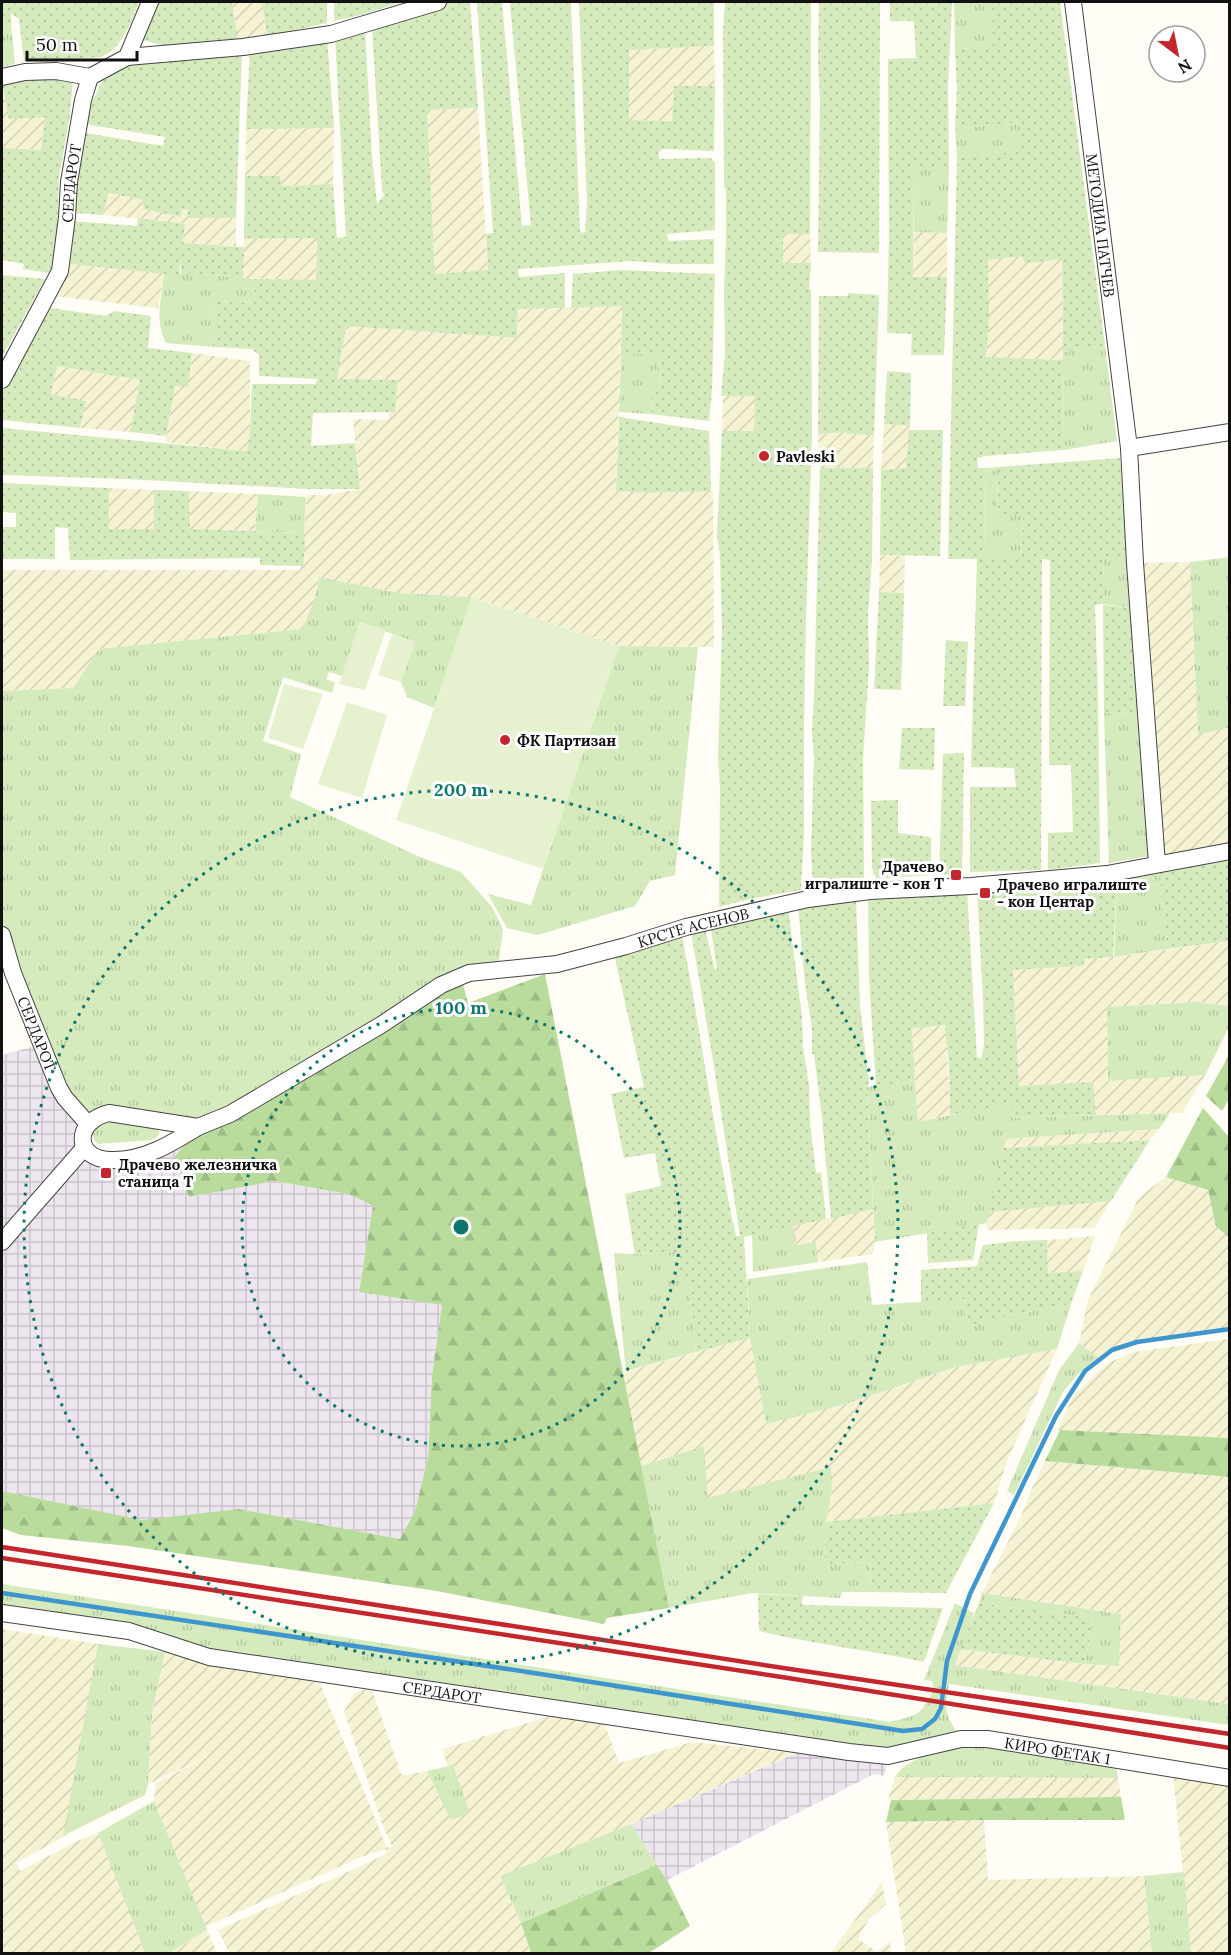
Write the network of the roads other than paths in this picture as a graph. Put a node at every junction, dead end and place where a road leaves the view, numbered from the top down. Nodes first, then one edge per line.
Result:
1 (150, 2) edge
2 (438, 2) edge
3 (1073, 2) edge
4 (127, 57) junction
5 (2, 77) edge
6 (90, 77) junction
7 (2, 380) edge
8 (1230, 432) edge
9 (1129, 448) junction
10 (1230, 851) edge
11 (1157, 864) junction
12 (2, 935) edge
13 (88, 1124) junction
14 (198, 1127) junction
15 (84, 1148) junction
16 (2, 1242) edge
17 (2, 1613) edge
18 (888, 1756) joint
19 (1230, 1778) edge

1 - 4 street
2 - 4 street
3 - 9 street, МЕТОДИЈА ПАТЧЕВ
4 - 6 street
5 - 6 street
6 - 7 street, СЕРДАРОТ
8 - 9 street
9 - 11 street, МЕТОДИЈА ПАТЧЕВ
10 - 11 street, КРСТЕ АСЕНОВ
11 - 14 street, КРСТЕ АСЕНОВ
12 - 13 street, СЕРДАРОТ
13 - 14 street
13 - 15 street
14 - 15 street, КРСТЕ АСЕНОВ
15 - 16 street
17 - 18 street, СЕРДАРОТ
18 - 19 street, КИРО ФЕТАК 1

